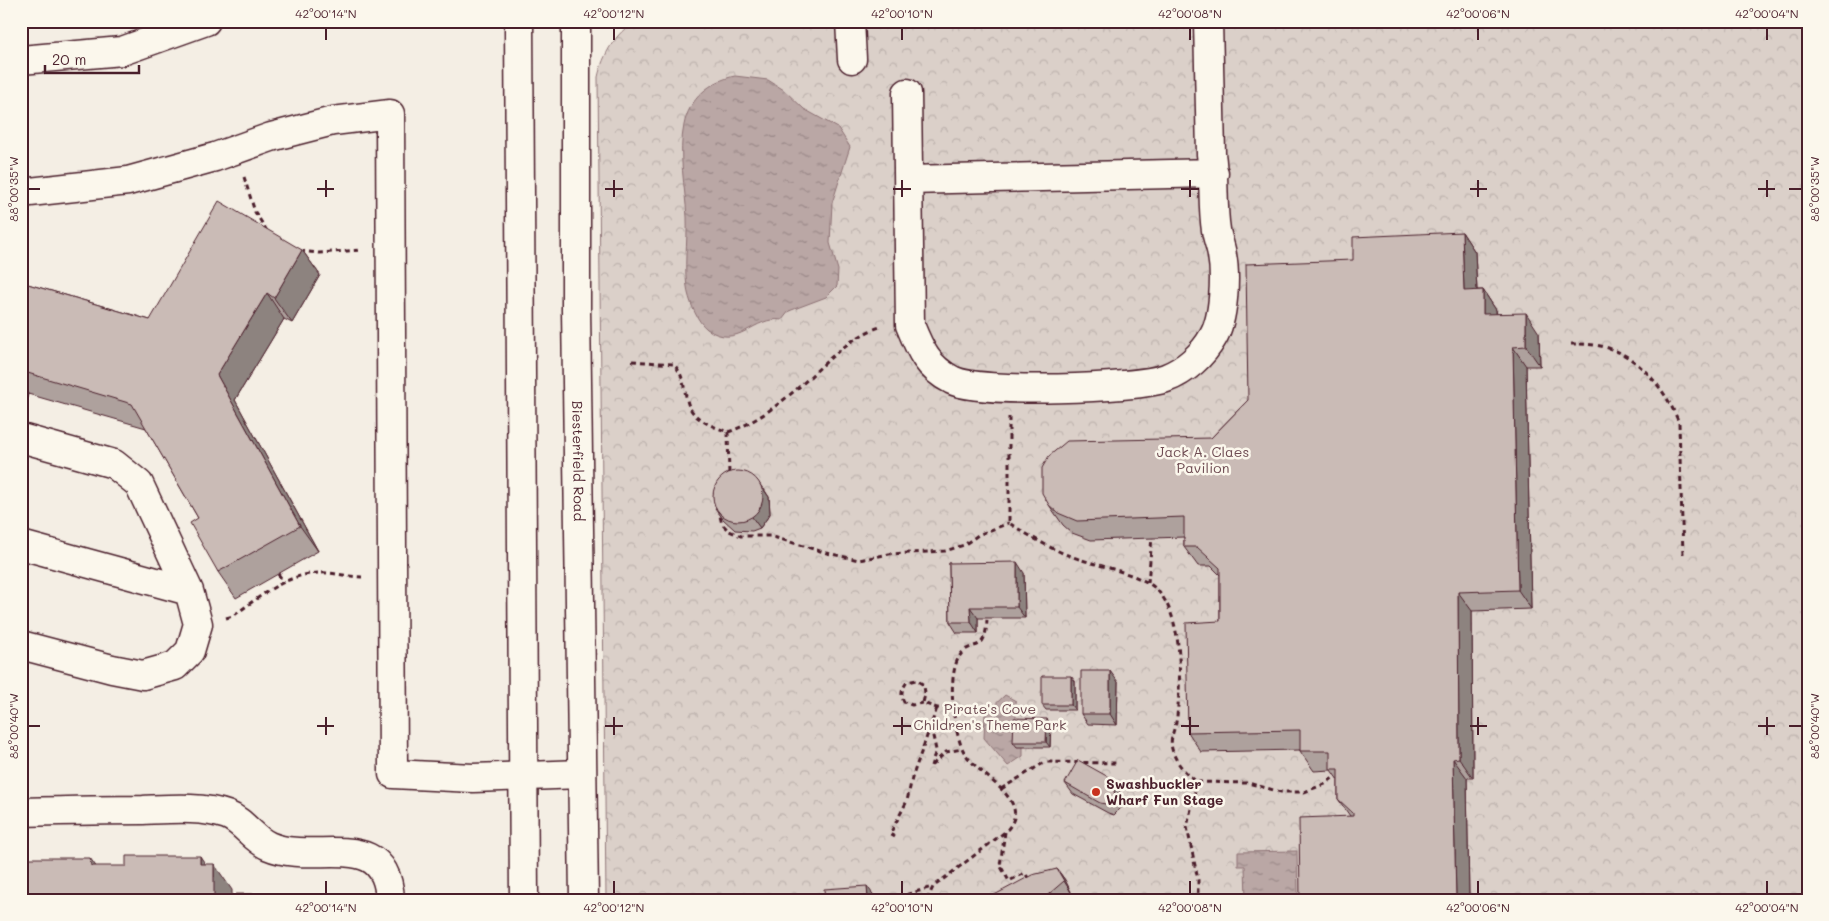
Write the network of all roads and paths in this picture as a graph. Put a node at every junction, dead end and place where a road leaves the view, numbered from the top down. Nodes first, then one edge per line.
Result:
1 (206, 21) edge
2 (519, 21) edge
3 (576, 21) edge
4 (850, 21) edge
5 (1208, 21) edge
6 (852, 59) dead end
7 (21, 60) edge
8 (906, 93) dead end
9 (235, 150) junction
10 (1214, 173) junction
11 (909, 180) junction
12 (21, 193) edge
13 (273, 235) edge
14 (292, 248) edge
15 (391, 250) junction
16 (882, 326) dead end
17 (1571, 344) dead end
18 (632, 361) dead end
19 (1008, 388) junction
20 (728, 432) junction
21 (21, 438) edge
22 (728, 478) edge
23 (719, 499) edge
24 (1009, 523) junction
25 (1152, 538) edge
26 (21, 545) edge
27 (1683, 555) dead end
28 (278, 574) edge
29 (392, 576) junction
30 (284, 582) junction
31 (1148, 583) junction
32 (189, 591) junction
33 (987, 618) edge
34 (198, 624) junction
35 (21, 645) edge
36 (923, 703) junction
37 (953, 707) junction
38 (937, 708) junction
39 (931, 726) junction
40 (962, 749) junction
41 (1116, 764) dead end
42 (1343, 770) edge
43 (581, 774) junction
44 (523, 776) junction
45 (1197, 782) junction
46 (1002, 789) junction
47 (21, 812) edge
48 (1005, 832) junction
49 (895, 837) dead end
50 (933, 887) junction
51 (1034, 889) edge
52 (390, 900) edge
53 (524, 900) edge
54 (584, 900) edge
55 (900, 900) edge
56 (927, 900) edge
57 (1198, 900) edge

1 - 7 main road
2 - 44 main road
3 - 43 main road, Biesterfield Road
4 - 6 main road
5 - 10 main road
8 - 11 main road
9 - 12 main road
9 - 13 path
9 - 15 main road
10 - 11 main road
10 - 19 main road
11 - 19 main road
14 - 15 path
15 - 29 main road
16 - 20 path
17 - 27 path
18 - 20 path
19 - 24 path
20 - 22 path
21 - 32 main road
23 - 24 path
24 - 31 path
25 - 31 path
26 - 32 main road
28 - 30 path
29 - 30 path
29 - 44 main road
30 - 34 path
31 - 45 path
32 - 34 main road
33 - 37 path
34 - 35 main road
36 - 36 path
36 - 38 path
37 - 38 path
37 - 40 path
38 - 39 path
39 - 40 path
39 - 49 path
40 - 46 path
41 - 46 path
42 - 45 path
43 - 44 main road
43 - 54 main road, Biesterfield Road
44 - 53 main road
45 - 57 path
46 - 48 path
47 - 52 main road
48 - 50 path
48 - 51 path
50 - 55 path
50 - 56 path

